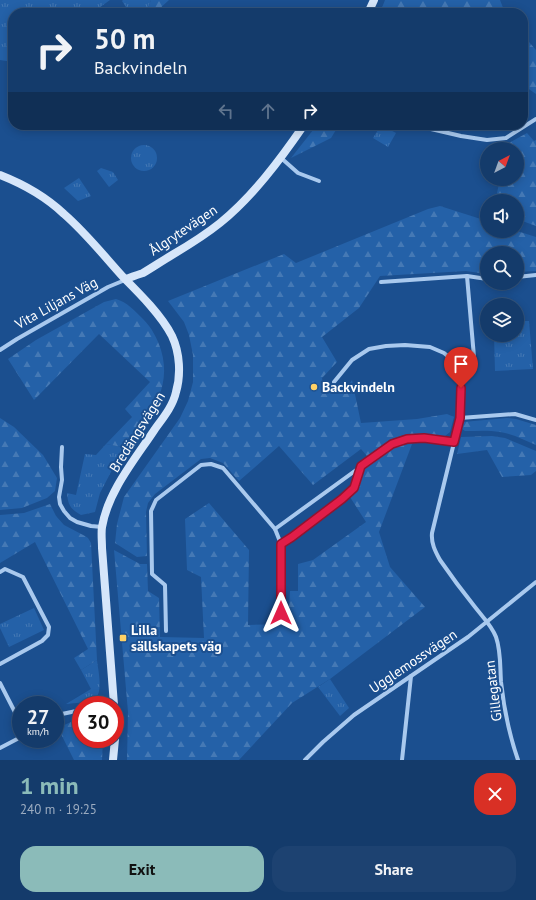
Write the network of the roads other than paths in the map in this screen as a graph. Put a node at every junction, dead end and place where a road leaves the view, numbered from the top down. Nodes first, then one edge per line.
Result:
1 (300, 130) edge
2 (435, 130) edge
3 (519, 130) edge
4 (280, 157) junction
5 (0, 175) edge
6 (318, 181) dead end
7 (536, 275) edge
8 (467, 276) junction
9 (524, 276) edge
10 (480, 278) edge
11 (126, 280) junction
12 (381, 282) dead end
13 (0, 350) edge
14 (456, 363) junction
15 (334, 382) dead end
16 (460, 418) junction
17 (536, 420) edge
18 (454, 442) junction
19 (62, 447) dead end
20 (361, 466) junction
21 (102, 527) junction
22 (275, 529) junction
23 (281, 544) junction
24 (0, 572) edge
25 (535, 585) edge
26 (281, 613) dead end
27 (487, 622) junction
28 (166, 631) dead end
29 (0, 664) edge
30 (411, 676) junction
31 (0, 683) edge
32 (113, 696) edge
33 (12, 706) edge
34 (12, 742) edge
35 (0, 748) edge
36 (114, 748) edge
37 (113, 760) edge
38 (305, 760) edge
39 (402, 760) edge
40 (518, 760) edge

1 - 4 street, Ålgrytevägen
2 - 3 street
4 - 6 street
4 - 11 street, Ålgrytevägen
5 - 11 street, Bredängsvägen
7 - 9 street
8 - 10 street
8 - 12 street
8 - 14 street
11 - 13 street, Vita Liljans Väg
11 - 21 street, Bredängsvägen
14 - 15 street
14 - 16 street
16 - 17 street
16 - 18 street
18 - 20 street
18 - 27 street
19 - 21 street
20 - 22 street
20 - 23 street
21 - 32 street, Bredängsvägen
22 - 23 street
22 - 28 street
23 - 26 street
24 - 29 street
25 - 27 street, Ugglemossvägen
27 - 30 street, Ugglemossvägen
27 - 40 street, Gillegatan
30 - 38 street, Ugglemossvägen
30 - 39 street
31 - 33 street
34 - 35 street
36 - 37 street

